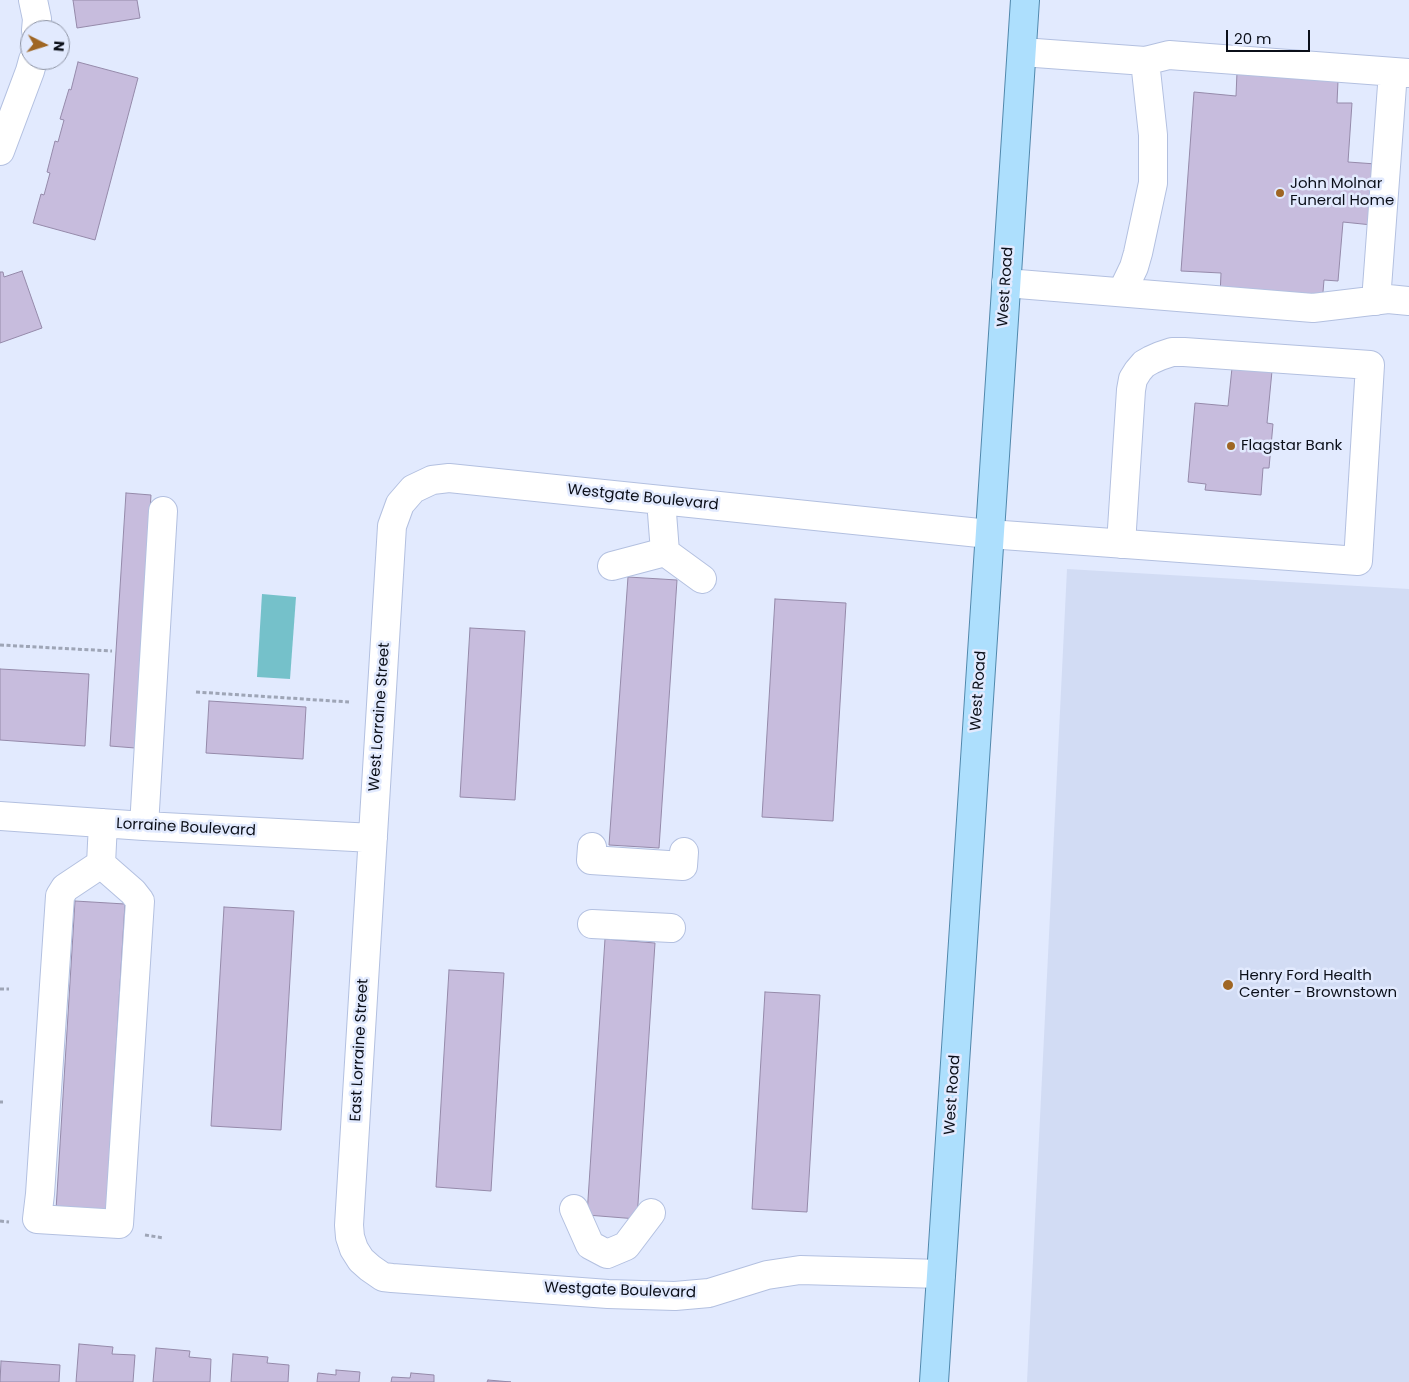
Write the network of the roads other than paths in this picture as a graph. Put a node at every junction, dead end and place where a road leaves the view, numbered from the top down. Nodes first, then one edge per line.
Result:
1 (33, 0) edge
2 (1025, 0) edge
3 (37, 20) edge
4 (1022, 52) junction
5 (1146, 61) junction
6 (30, 70) edge
7 (1401, 73) edge
8 (0, 151) edge
9 (1006, 282) junction
10 (1122, 292) junction
11 (1376, 301) junction
12 (1409, 301) edge
13 (661, 500) junction
14 (163, 511) dead end
15 (989, 534) junction
16 (1121, 544) junction
17 (665, 552) junction
18 (612, 566) dead end
19 (702, 579) dead end
20 (388, 597) joint
21 (0, 816) edge
22 (103, 823) junction
23 (144, 826) junction
24 (373, 838) junction
25 (592, 847) dead end
26 (684, 852) dead end
27 (101, 864) junction
28 (592, 924) dead end
29 (671, 928) dead end
30 (574, 1209) dead end
31 (651, 1213) dead end
32 (608, 1254) junction
33 (361, 1260) joint
34 (941, 1274) junction
35 (608, 1294) junction
36 (934, 1382) edge

1 - 3 street
2 - 4 main road, West Road
4 - 5 street
4 - 9 main road, West Road
5 - 7 street
5 - 10 street
6 - 8 street
7 - 11 street
9 - 10 street
9 - 15 main road, West Road
10 - 11 street
11 - 12 street
13 - 15 street, Westgate Boulevard
13 - 17 street
13 - 20 street, Westgate Boulevard
14 - 23 street
15 - 16 street, Westgate Boulevard
15 - 34 main road, West Road
16 - 16 street, Westgate Boulevard
17 - 18 street
17 - 19 street
20 - 24 street, West Lorraine Street
21 - 22 street, Lorraine Boulevard
22 - 23 street, Lorraine Boulevard
22 - 27 street
23 - 24 street, Lorraine Boulevard
24 - 33 street, East Lorraine Street
25 - 26 street
27 - 27 street
28 - 29 street
30 - 32 street
31 - 32 street
32 - 35 street
33 - 35 street, Westgate Boulevard
34 - 35 street, Westgate Boulevard
34 - 36 main road, West Road

